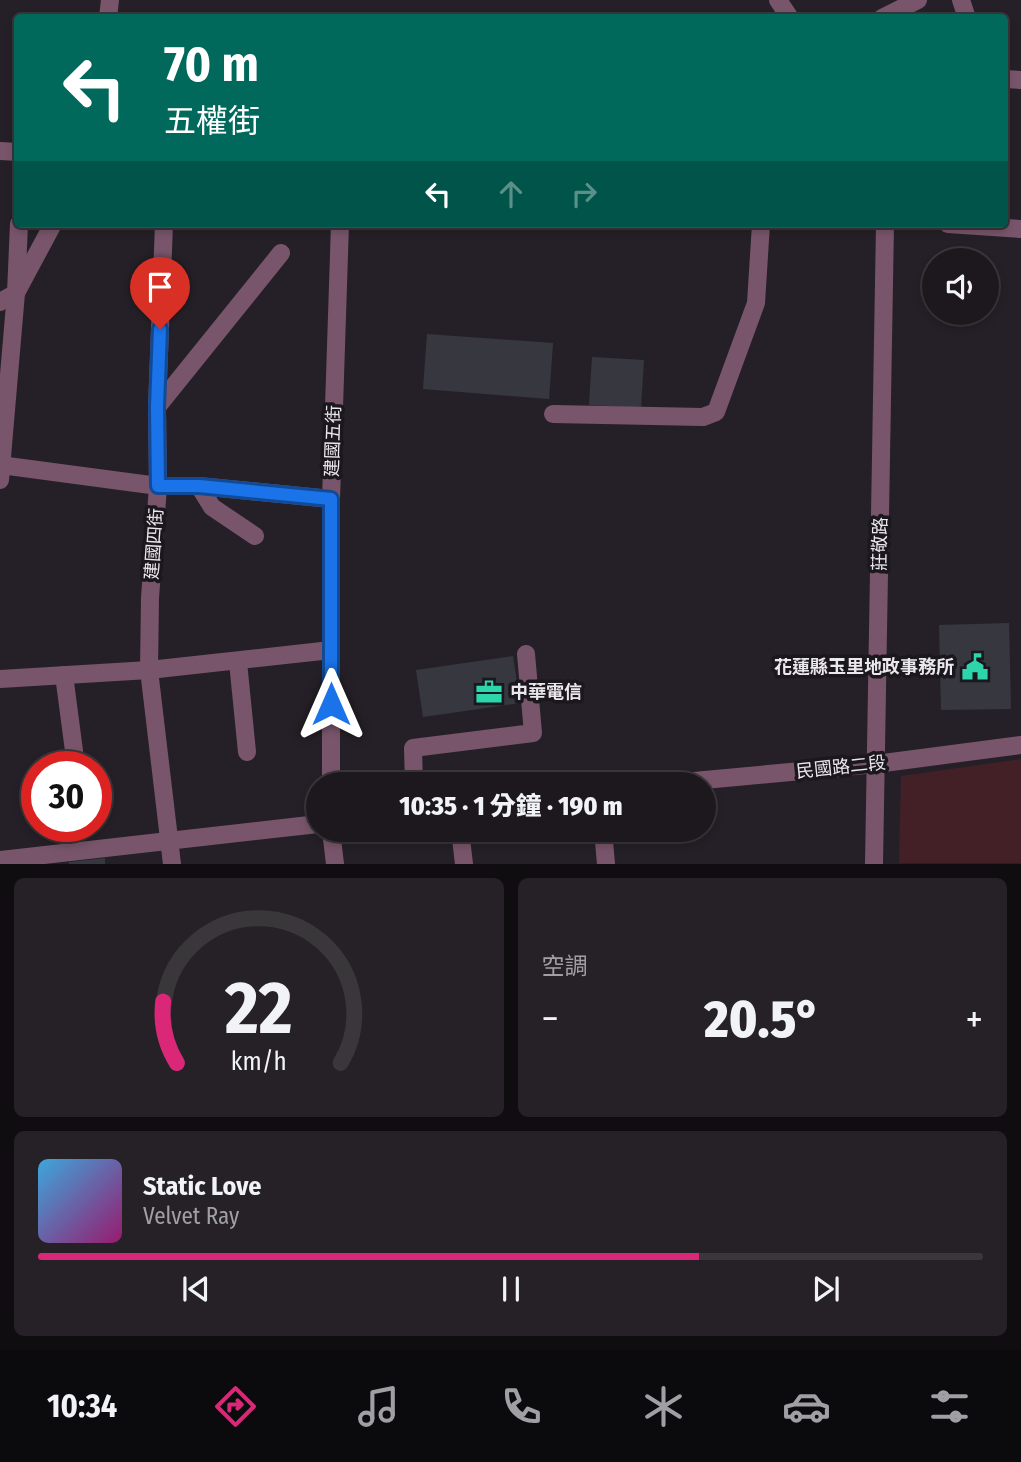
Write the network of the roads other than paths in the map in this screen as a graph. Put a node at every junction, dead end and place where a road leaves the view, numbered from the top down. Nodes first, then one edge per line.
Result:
1 (918, 0) edge
2 (890, 14) edge
3 (19, 228) edge
4 (52, 228) edge
5 (164, 228) edge
6 (340, 228) edge
7 (761, 228) edge
8 (885, 228) edge
9 (281, 253) dead end
10 (16, 293) junction
11 (0, 302) edge
12 (157, 407) junction
13 (553, 414) dead end
14 (1, 470) edge
15 (158, 486) junction
16 (199, 486) junction
17 (331, 499) junction
18 (255, 536) dead end
19 (331, 650) junction
20 (526, 654) dead end
21 (238, 662) junction
22 (149, 670) junction
23 (64, 675) junction
24 (0, 679) edge
25 (1021, 745) edge
26 (74, 751) edge
27 (247, 752) dead end
28 (876, 764) junction
29 (331, 772) edge
30 (414, 772) edge
31 (716, 779) edge
32 (306, 825) edge
33 (169, 841) junction
34 (332, 842) edge
35 (461, 842) edge
36 (604, 842) edge
37 (0, 860) edge
38 (172, 863) edge
39 (335, 863) edge
40 (464, 863) edge
41 (607, 863) edge
42 (874, 863) edge

1 - 2 street
3 - 10 street
4 - 10 street
5 - 12 street, 建國四街
6 - 17 street, 建國五街
7 - 13 street
8 - 28 street, 莊敬路
9 - 12 street
10 - 11 street
10 - 14 street
12 - 15 street, 建國四街
14 - 15 street
15 - 16 street
15 - 22 street, 建國四街
16 - 17 street
16 - 18 street
17 - 19 street, 建國五街
19 - 21 street
19 - 29 street, 建國五街
20 - 30 street
21 - 22 street
21 - 27 street
22 - 23 street
22 - 33 street, 建國四街
23 - 24 street
23 - 26 street
25 - 28 street, 民國路二段
28 - 31 street, 民國路二段
28 - 42 street, 莊敬路
32 - 33 street
33 - 37 street
33 - 38 street, 建國四街
34 - 39 street
35 - 40 street
36 - 41 street

